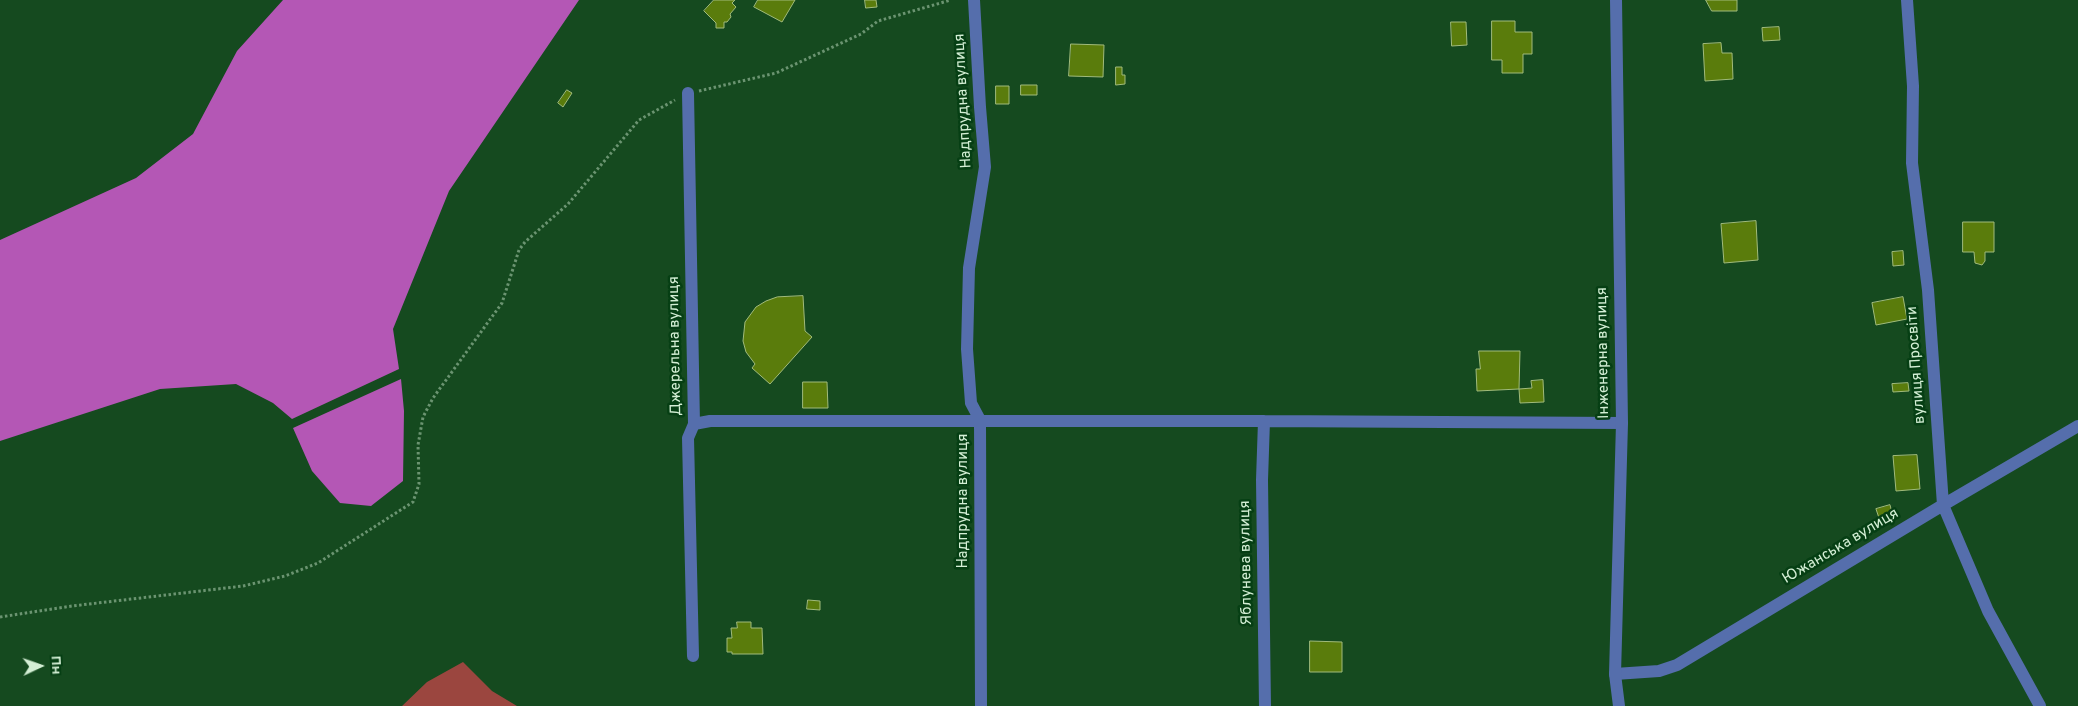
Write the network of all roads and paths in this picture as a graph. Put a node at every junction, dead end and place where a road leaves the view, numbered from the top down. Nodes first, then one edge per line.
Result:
1 (951, 0) edge
2 (974, 0) edge
3 (1616, 0) edge
4 (1907, 0) edge
5 (688, 93) junction
6 (980, 420) junction
7 (1264, 421) junction
8 (694, 424) junction
9 (1622, 424) junction
10 (2078, 426) edge
11 (1943, 505) junction
12 (0, 617) edge
13 (692, 656) dead end
14 (1615, 674) junction
15 (981, 706) edge
16 (1265, 706) edge
17 (1620, 706) edge
18 (2040, 706) edge

1 - 5 path
2 - 6 street, Надпрудна вулиця
3 - 9 street, Інженерна вулиця
4 - 11 street, вулиця Просвіти
5 - 8 street, Джерельна вулиця
5 - 12 path
6 - 7 street
6 - 8 street
6 - 15 street, Надпрудна вулиця
7 - 9 street
7 - 16 street, Яблунева вулиця
8 - 13 street, Джерельна вулиця
9 - 14 street, Інженерна вулиця
10 - 11 street, Южанська вулиця
11 - 14 street, Южанська вулиця
11 - 18 street, вулиця Просвіти
14 - 17 street, Інженерна вулиця

